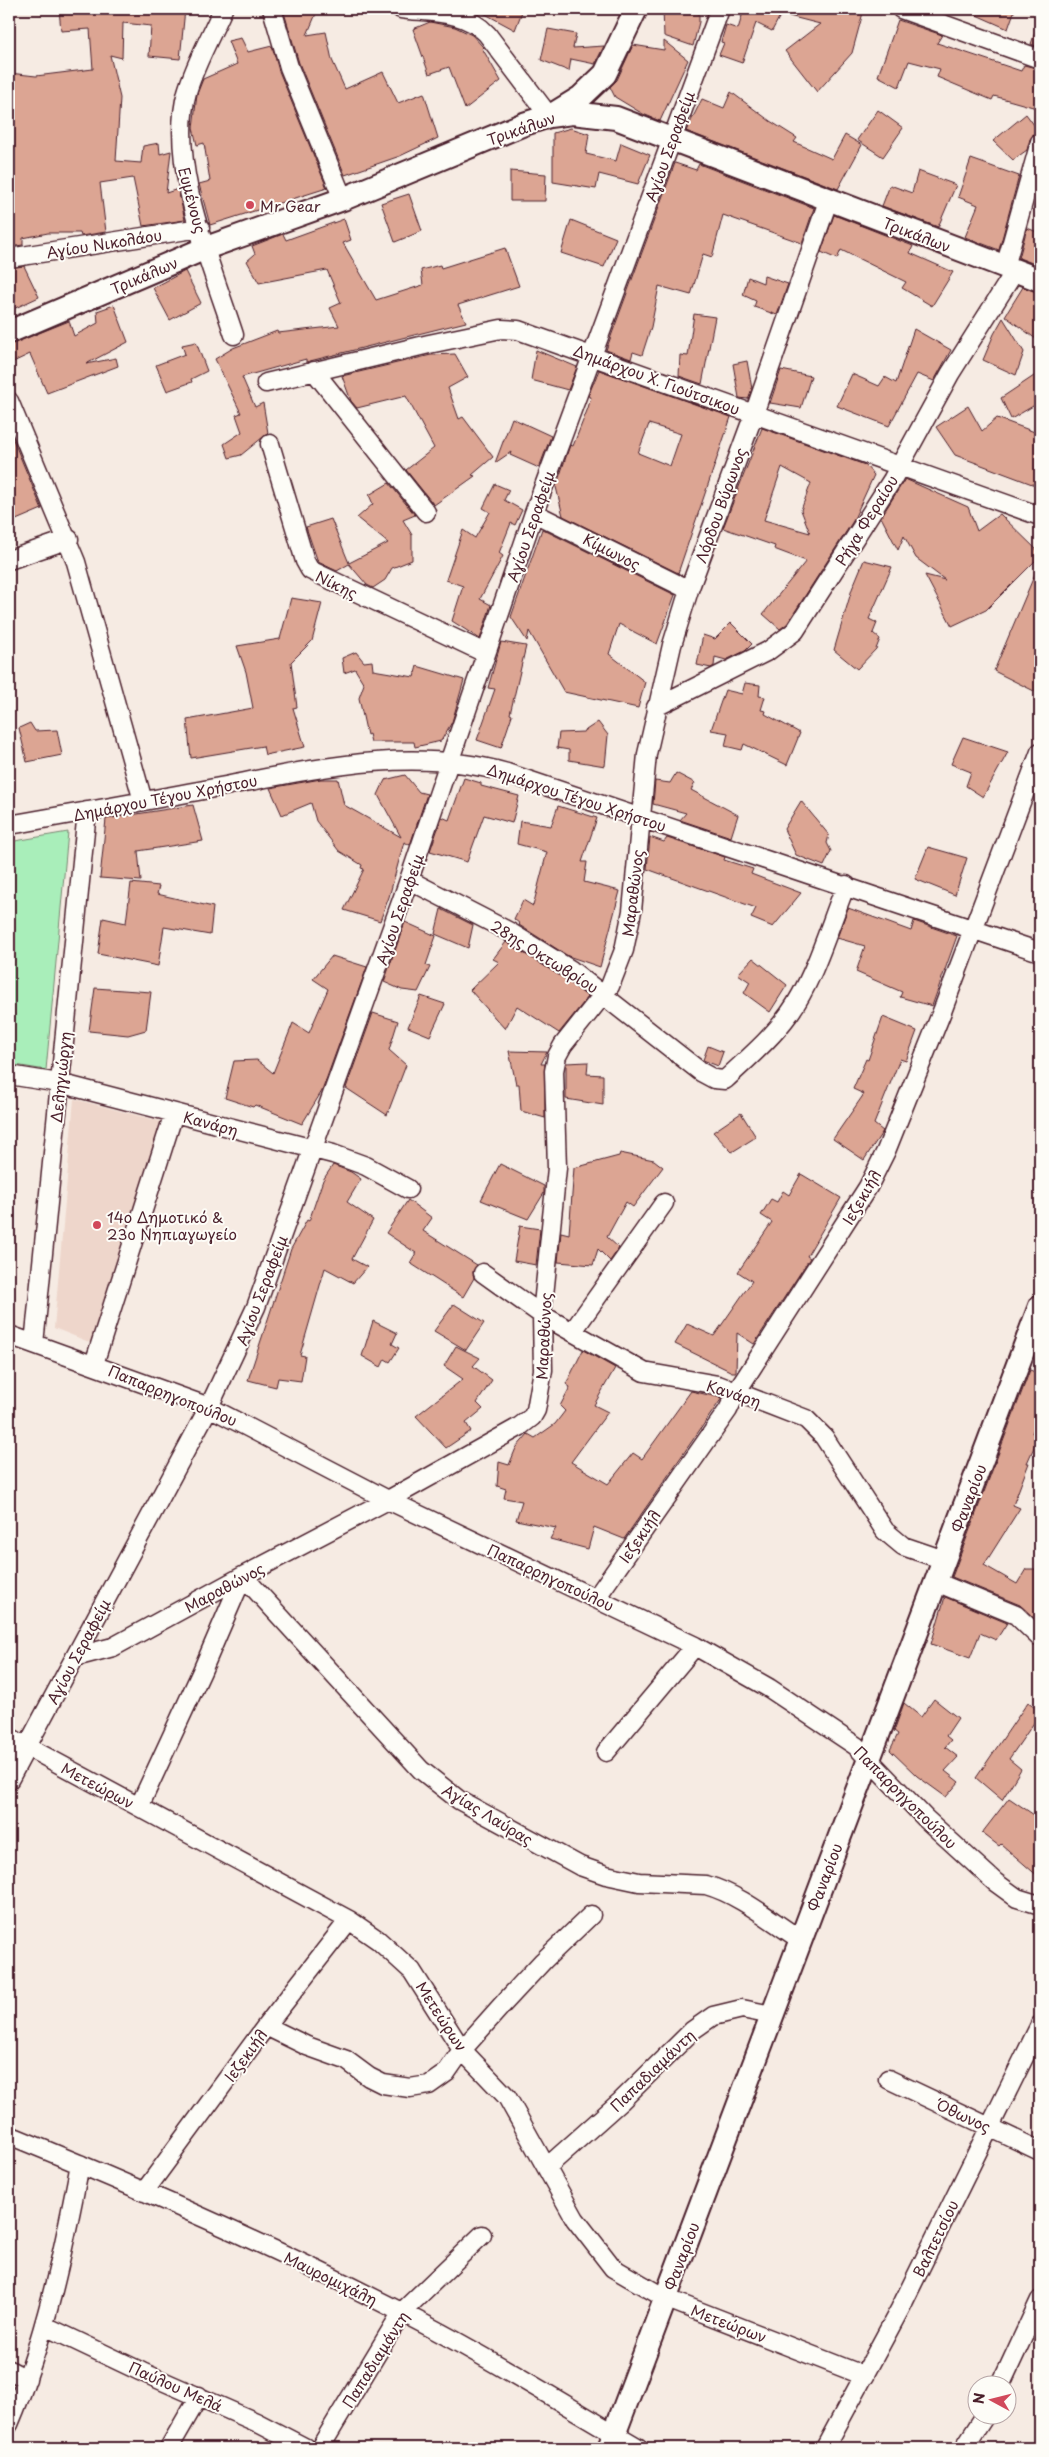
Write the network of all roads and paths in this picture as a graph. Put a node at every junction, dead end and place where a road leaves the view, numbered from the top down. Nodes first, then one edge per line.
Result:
1 (223, 9) edge
2 (272, 9) edge
3 (401, 9) edge
4 (636, 9) edge
5 (720, 9) edge
6 (901, 9) edge
7 (1040, 59) edge
8 (605, 74) junction
9 (549, 116) junction
10 (616, 118) junction
11 (671, 140) junction
12 (1040, 142) edge
13 (343, 199) junction
14 (828, 201) junction
15 (203, 238) junction
16 (9, 258) edge
17 (1010, 269) junction
18 (1040, 280) edge
19 (9, 332) edge
20 (234, 335) dead end
21 (591, 356) junction
22 (314, 371) junction
23 (266, 383) dead end
24 (9, 401) edge
25 (754, 414) junction
26 (270, 444) dead end
27 (900, 466) junction
28 (426, 512) dead end
29 (534, 513) junction
30 (1040, 516) edge
31 (69, 539) junction
32 (9, 560) edge
33 (689, 590) junction
34 (486, 653) junction
35 (656, 707) junction
36 (1040, 752) edge
37 (450, 761) junction
38 (143, 801) junction
39 (87, 811) junction
40 (640, 818) junction
41 (9, 825) edge
42 (409, 880) junction
43 (846, 885) junction
44 (973, 928) junction
45 (1040, 952) edge
46 (604, 994) junction
47 (9, 1075) edge
48 (59, 1083) junction
49 (174, 1113) junction
50 (314, 1150) junction
51 (408, 1189) dead end
52 (664, 1202) dead end
53 (483, 1273) dead end
54 (1040, 1306) edge
55 (542, 1315) junction
56 (573, 1331) junction
57 (9, 1335) edge
58 (34, 1344) junction
59 (94, 1364) junction
60 (737, 1391) junction
61 (209, 1407) junction
62 (388, 1500) junction
63 (944, 1560) junction
64 (242, 1576) junction
65 (936, 1582) junction
66 (596, 1598) junction
67 (1040, 1638) edge
68 (695, 1646) junction
69 (75, 1657) junction
70 (9, 1737) edge
71 (26, 1746) junction
72 (606, 1752) dead end
73 (869, 1759) junction
74 (9, 1780) edge
75 (139, 1807) junction
76 (1040, 1905) edge
77 (591, 1915) dead end
78 (349, 1920) junction
79 (801, 1940) junction
80 (772, 2015) junction
81 (1040, 2025) edge
82 (266, 2026) junction
83 (462, 2050) junction
84 (888, 2079) dead end
85 (990, 2128) junction
86 (9, 2135) edge
87 (1040, 2151) edge
88 (80, 2164) junction
89 (547, 2167) junction
90 (144, 2192) junction
91 (482, 2235) dead end
92 (665, 2298) junction
93 (1040, 2300) edge
94 (402, 2312) junction
95 (45, 2326) junction
96 (9, 2370) edge
97 (1006, 2374) edge
98 (865, 2376) junction
99 (28, 2379) junction
100 (198, 2396) junction
101 (9, 2424) edge
102 (980, 2424) edge
103 (611, 2441) edge
104 (169, 2448) edge
105 (306, 2448) edge
106 (320, 2448) edge
107 (639, 2448) edge
108 (825, 2448) edge
109 (964, 2448) edge

1 - 15 street, Ευμένους
2 - 13 street
3 - 9 street
4 - 8 main road
5 - 11 street, Αγίου Σεραφείμ
6 - 7 street
8 - 9 main road
8 - 10 main road
9 - 10 main road, Τρικάλων
9 - 13 main road, Τρικάλων
10 - 11 main road, Τρικάλων
11 - 14 main road, Τρικάλων
11 - 21 street, Αγίου Σεραφείμ
12 - 17 street, Ρήγα Φεραίου
13 - 15 main road, Τρικάλων
14 - 17 main road, Τρικάλων
14 - 25 street, Λόρδου Βύρωνος
15 - 16 street, Αγίου Νικολάου
15 - 19 main road, Τρικάλων
15 - 20 street, Ευμένους
17 - 18 main road, Τρικάλων
17 - 27 street, Ρήγα Φεραίου
21 - 22 street, Δημάρχου Χ. Γιούτσικου
21 - 25 street, Δημάρχου Χ. Γιούτσικου
21 - 29 street, Αγίου Σεραφείμ
22 - 23 street, Δημάρχου Χ. Γιούτσικου
22 - 28 street
24 - 31 street
25 - 27 street, Δημάρχου Χ. Γιούτσικου
25 - 33 street, Λόρδου Βύρωνος
26 - 34 street, Νίκης
27 - 30 street, Δημάρχου Χ. Γιούτσικου
27 - 35 street, Ρήγα Φεραίου
29 - 33 street, Κίμωνος
29 - 34 street, Αγίου Σεραφείμ
31 - 32 street
31 - 38 street
33 - 35 street, Λόρδου Βύρωνος
34 - 37 street, Αγίου Σεραφείμ
35 - 40 street, Λόρδου Βύρωνος
36 - 44 street, Ιεζεκιήλ
37 - 38 street, Δημάρχου Τέγου Χρήστου
37 - 40 street, Δημάρχου Τέγου Χρήστου
37 - 42 street, Αγίου Σεραφείμ
38 - 39 street, Δημάρχου Τέγου Χρήστου
39 - 41 street, Δημάρχου Τέγου Χρήστου
39 - 48 street, Δεληγιώργη
40 - 43 street, Δημάρχου Τέγου Χρήστου
40 - 46 street, Μαραθώνος
42 - 46 street, 28ης Οκτωβρίου
42 - 50 street, Αγίου Σεραφείμ
43 - 44 street, Δημάρχου Τέγου Χρήστου
43 - 46 street, 28ης Οκτωβρίου
44 - 45 street, Δημάρχου Τέγου Χρήστου
44 - 60 street, Ιεζεκιήλ
46 - 55 street, Μαραθώνος
47 - 48 street, Κανάρη
48 - 49 street, Κανάρη
48 - 58 street, Δεληγιώργη
49 - 50 street, Κανάρη
49 - 59 street
50 - 51 street, Κανάρη
50 - 61 street, Αγίου Σεραφείμ
52 - 56 street
53 - 55 street, Κανάρη
54 - 63 main road, Φαναρίου
55 - 56 street, Κανάρη
55 - 62 street, Μαραθώνος
56 - 60 street, Κανάρη
57 - 58 street, Παπαρρηγοπούλου
58 - 59 street, Παπαρρηγοπούλου
59 - 61 street, Παπαρρηγοπούλου
60 - 63 street, Κανάρη
60 - 66 street, Ιεζεκιήλ
61 - 62 street, Παπαρρηγοπούλου
61 - 69 street, Αγίου Σεραφείμ
62 - 64 street, Μαραθώνος
62 - 66 street, Παπαρρηγοπούλου
63 - 65 main road, Φαναρίου
64 - 69 street, Μαραθώνος
64 - 75 street
64 - 79 street, Αγίας Λαύρας
65 - 67 street
65 - 73 main road, Φαναρίου
66 - 68 street, Παπαρρηγοπούλου
68 - 72 street
68 - 73 street, Παπαρρηγοπούλου
69 - 71 street, Αγίου Σεραφείμ
70 - 71 street, Μετεώρων
71 - 74 street, Αγίου Σεραφείμ
71 - 75 street, Μετεώρων
73 - 76 street, Παπαρρηγοπούλου
73 - 79 main road, Φαναρίου
75 - 78 street, Μετεώρων
77 - 83 street
78 - 82 street, Ιεζεκιήλ
78 - 83 street, Μετεώρων
79 - 80 main road, Φαναρίου
80 - 89 street, Παπαδιαμάντη
80 - 92 main road, Φαναρίου
81 - 85 street, Βαλτετσίου
82 - 83 street
82 - 90 street, Ιεζεκιήλ
83 - 89 street, Μετεώρων
84 - 85 street, Όθωνος
85 - 87 street, Όθωνος
85 - 98 street, Βαλτετσίου
86 - 88 street, Μαυρομιχάλη
88 - 90 street, Μαυρομιχάλη
88 - 95 street
89 - 92 street, Μετεώρων
90 - 94 street, Μαυρομιχάλη
91 - 94 street, Παπαδιαμάντη
92 - 98 street, Μετεώρων
92 - 103 main road, Φαναρίου
93 - 97 street
94 - 103 street, Μαυρομιχάλη
94 - 106 street, Παπαδιαμάντη
95 - 99 street
95 - 100 street, Παύλου Μελά
96 - 99 street
98 - 108 street, Βαλτετσίου
99 - 101 street
100 - 104 street
100 - 105 street, Παύλου Μελά
102 - 109 street
103 - 107 street, Μαυρομιχάλη

